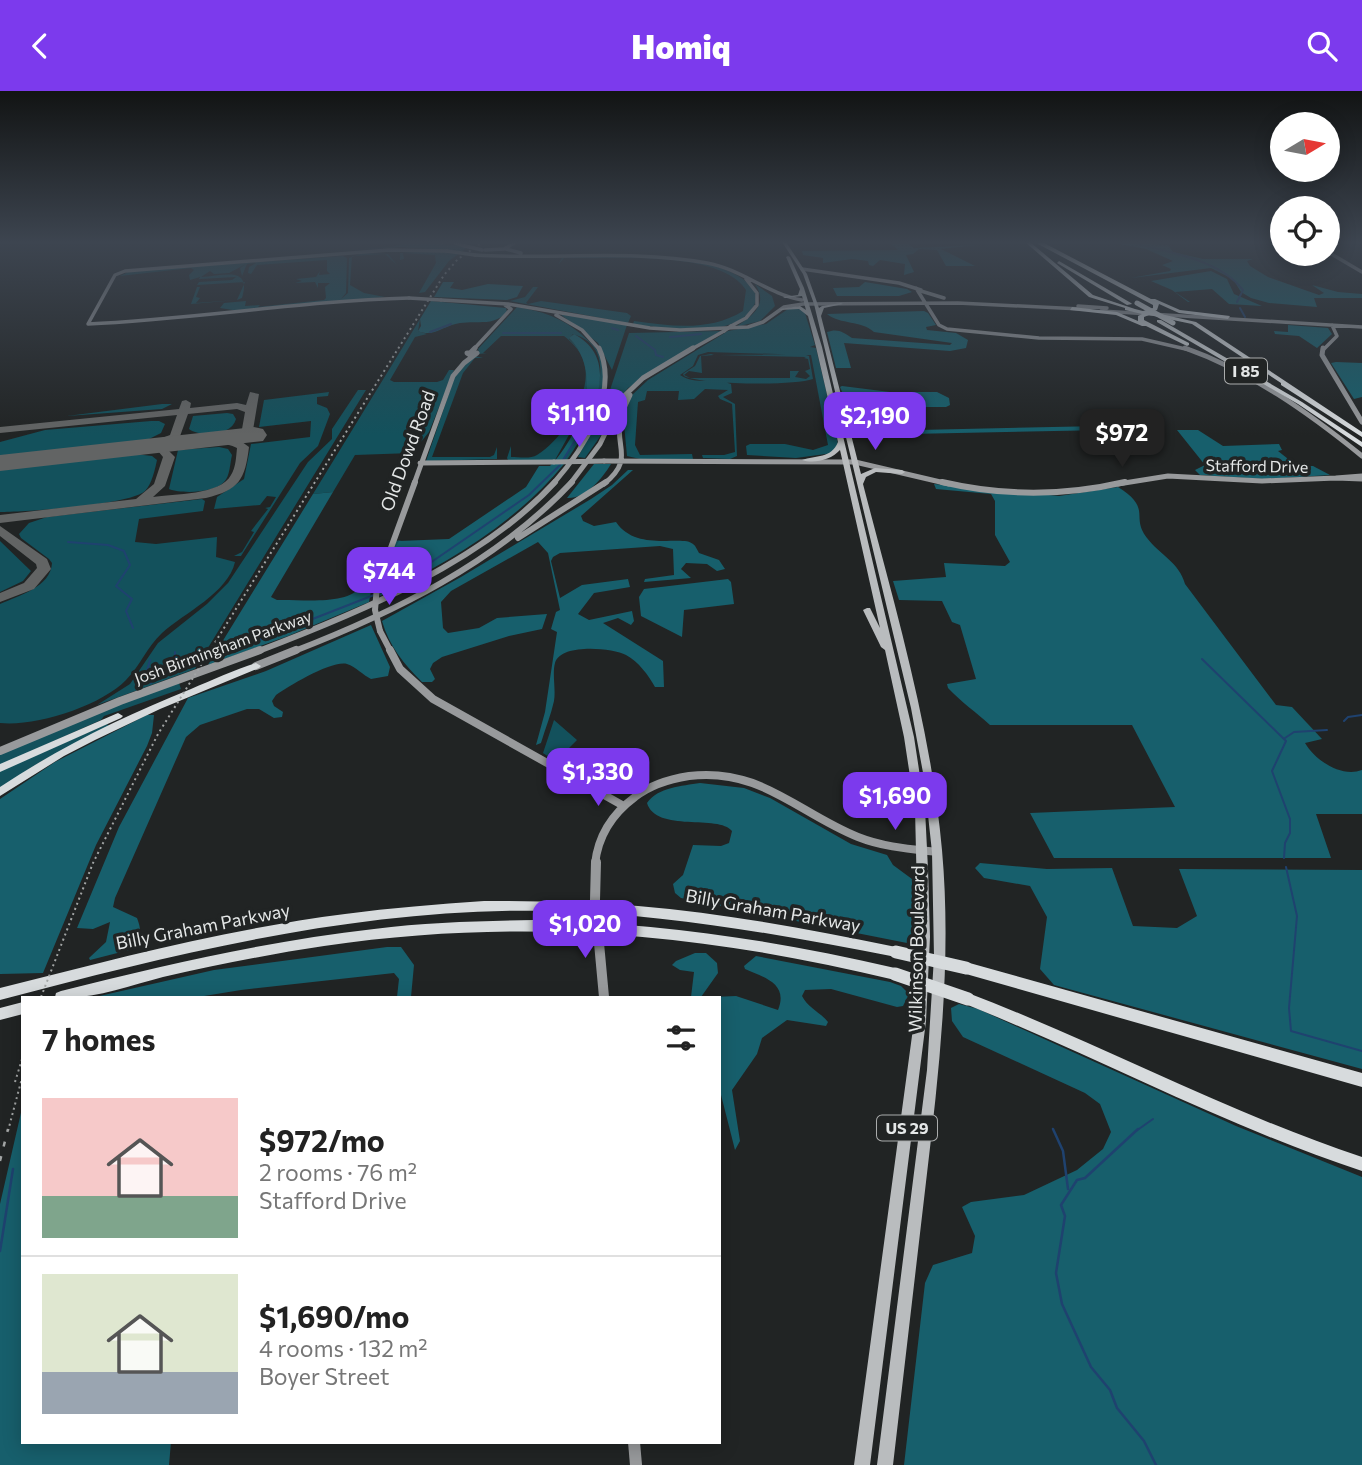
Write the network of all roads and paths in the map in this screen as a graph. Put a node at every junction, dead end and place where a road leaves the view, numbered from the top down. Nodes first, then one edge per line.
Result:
1 (98, 306) edge
2 (303, 306) edge
3 (510, 306) edge
4 (521, 306) edge
5 (522, 306) edge
6 (755, 306) edge
7 (777, 306) edge
8 (794, 306) edge
9 (807, 306) edge
10 (816, 306) edge
11 (825, 306) edge
12 (930, 306) edge
13 (931, 306) edge
14 (936, 306) edge
15 (1044, 306) edge
16 (1057, 306) edge
17 (1077, 306) edge
18 (1120, 306) edge
19 (1124, 306) edge
20 (1143, 306) edge
21 (1157, 306) edge
22 (1167, 306) edge
23 (1071, 307) junction
24 (1128, 309) junction
25 (937, 313) junction
26 (1150, 313) junction
27 (1169, 314) junction
28 (810, 316) junction
29 (819, 316) junction
30 (1203, 317) junction
31 (1228, 317) junction
32 (1256, 320) junction
33 (1332, 325) junction
34 (943, 326) junction
35 (1362, 327) edge
36 (1157, 331) junction
37 (1208, 331) junction
38 (661, 368) junction
39 (1252, 374) junction
40 (834, 392) junction
41 (1314, 402) junction
42 (1362, 422) edge
43 (1362, 435) edge
44 (841, 440) junction
45 (1362, 445) edge
46 (1362, 456) edge
47 (805, 460) junction
48 (623, 461) junction
49 (846, 461) junction
50 (855, 462) junction
51 (420, 463) junction
52 (902, 472) junction
53 (1362, 478) edge
54 (861, 487) junction
55 (453, 576) junction
56 (867, 610) dead end
57 (892, 663) junction
58 (256, 666) junction
59 (0, 751) edge
60 (0, 768) edge
61 (0, 792) edge
62 (622, 805) junction
63 (922, 850) junction
64 (937, 852) junction
65 (596, 909) junction
66 (598, 927) junction
67 (41, 983) junction
68 (0, 986) edge
69 (0, 994) edge
70 (65, 996) edge
71 (604, 996) edge
72 (21, 1009) edge
73 (0, 1014) edge
74 (918, 1032) junction
75 (935, 1036) junction
76 (1362, 1080) edge
77 (1362, 1164) edge
78 (634, 1444) edge
79 (636, 1465) edge
80 (862, 1465) edge
81 (885, 1465) edge

1 - 2 main road, Josh Birmingham Parkway, bridge
3 - 51 main road, Old Dowd Road
4 - 59 main road, Josh Birmingham Parkway
5 - 7 main road, Josh Birmingham Parkway
6 - 38 main road, Josh Birmingham Parkway, bridge
8 - 28 main road
9 - 28 main road, Wilkinson Boulevard / US 29
10 - 29 main road, Wilkinson Boulevard / US 29
11 - 29 main road
12 - 34 main road
13 - 25 main road
14 - 25 main road
15 - 23 main road
16 - 23 main road
17 - 23 highway
18 - 26 highway
19 - 24 highway, I 85
20 - 41 highway, I 85, bridge
21 - 26 highway
22 - 31 highway
23 - 24 main road
23 - 36 highway
24 - 26 highway
24 - 26 highway, I 85, bridge
25 - 34 main road
26 - 27 highway
26 - 36 highway
26 - 37 highway
26 - 39 highway, I 85
27 - 30 main road
27 - 31 main road
28 - 40 main road, Wilkinson Boulevard / US 29
29 - 40 main road, Wilkinson Boulevard / US 29
30 - 32 main road
30 - 37 highway
31 - 32 main road
32 - 33 main road
33 - 35 main road
33 - 42 main road
34 - 46 main road
36 - 39 highway
37 - 41 highway
38 - 48 main road
38 - 55 main road, Josh Birmingham Parkway
39 - 45 highway, I 85
40 - 44 main road, Wilkinson Boulevard / US 29
40 - 50 main road, Wilkinson Boulevard / US 29
41 - 43 highway, I 85
44 - 47 main road
44 - 49 main road, Wilkinson Boulevard / US 29
47 - 48 main road, Stafford Drive
47 - 49 main road, Stafford Drive
48 - 51 main road, Stafford Drive, bridge
48 - 55 main road
49 - 50 main road, Stafford Drive
49 - 57 main road, Wilkinson Boulevard / US 29
50 - 52 main road, Stafford Drive
50 - 54 main road, Wilkinson Boulevard / US 29
51 - 62 main road, Old Dowd Road, bridge
52 - 53 main road, Stafford Drive
52 - 54 main road
54 - 64 main road, Wilkinson Boulevard / US 29
55 - 58 main road, Josh Birmingham Parkway
56 - 57 main road
57 - 63 main road, Wilkinson Boulevard / US 29
58 - 60 highway
58 - 61 highway
62 - 63 main road
62 - 65 main road
63 - 64 main road
63 - 74 main road, Wilkinson Boulevard / US 29
64 - 75 main road, Wilkinson Boulevard / US 29
65 - 66 main road
65 - 67 highway, Billy Graham Parkway
65 - 76 highway, Billy Graham Parkway, bridge
66 - 70 highway, Billy Graham Parkway
66 - 71 main road
66 - 77 highway, Billy Graham Parkway, bridge
67 - 68 highway
67 - 69 highway, Billy Graham Parkway
72 - 73 highway
74 - 75 main road
74 - 80 main road, Wilkinson Boulevard / US 29
75 - 81 main road, Wilkinson Boulevard / US 29
78 - 79 main road

